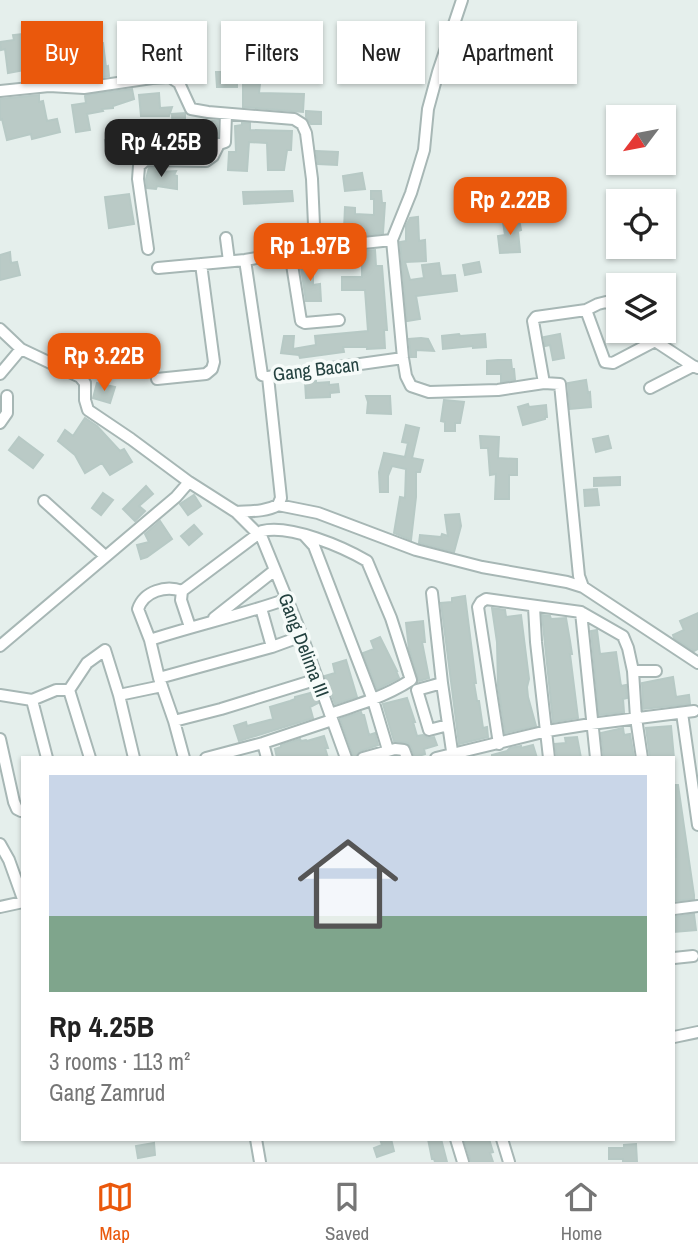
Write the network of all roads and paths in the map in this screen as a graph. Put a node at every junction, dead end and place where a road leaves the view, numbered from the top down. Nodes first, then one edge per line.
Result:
1 (462, 0) edge
2 (0, 91) edge
3 (226, 114) junction
4 (226, 238) dead end
5 (392, 240) junction
6 (315, 248) junction
7 (148, 249) dead end
8 (290, 253) junction
9 (245, 260) junction
10 (229, 261) junction
11 (201, 264) junction
12 (158, 268) dead end
13 (606, 302) edge
14 (586, 310) junction
15 (339, 320) dead end
16 (0, 329) edge
17 (651, 343) edge
18 (658, 343) edge
19 (21, 349) junction
20 (403, 358) junction
21 (695, 367) edge
22 (0, 374) edge
23 (268, 377) junction
24 (157, 379) dead end
25 (544, 383) junction
26 (650, 388) dead end
27 (7, 396) dead end
28 (0, 423) edge
29 (189, 482) junction
30 (44, 501) dead end
31 (278, 505) junction
32 (236, 512) junction
33 (257, 534) junction
34 (304, 535) junction
35 (105, 556) junction
36 (275, 570) junction
37 (583, 587) junction
38 (182, 591) junction
39 (432, 593) dead end
40 (287, 599) junction
41 (534, 607) junction
42 (261, 608) junction
43 (581, 611) junction
44 (210, 621) junction
45 (190, 627) junction
46 (302, 636) junction
47 (150, 640) junction
48 (0, 646) edge
49 (272, 647) junction
50 (698, 663) edge
51 (633, 671) junction
52 (656, 671) dead end
53 (318, 679) junction
54 (160, 682) junction
55 (442, 683) junction
56 (69, 690) junction
57 (0, 695) edge
58 (119, 695) junction
59 (373, 699) junction
60 (32, 701) junction
61 (331, 717) junction
62 (636, 718) junction
63 (174, 721) junction
64 (591, 724) junction
65 (448, 725) junction
66 (547, 732) junction
67 (0, 739) edge
68 (263, 743) junction
69 (499, 744) junction
70 (388, 750) junction
71 (46, 756) edge
72 (89, 756) edge
73 (134, 756) edge
74 (183, 756) edge
75 (214, 756) edge
76 (266, 756) edge
77 (345, 756) edge
78 (369, 756) edge
79 (406, 756) edge
80 (453, 756) edge
81 (549, 756) edge
82 (596, 756) edge
83 (642, 756) edge
84 (21, 813) edge
85 (698, 825) edge
86 (0, 844) edge
87 (21, 894) edge
88 (21, 901) edge
89 (698, 906) edge
90 (0, 907) edge
91 (675, 909) edge
92 (693, 956) dead end
93 (675, 958) edge
94 (698, 1032) edge
95 (675, 1037) edge
96 (256, 1141) edge
97 (457, 1141) edge
98 (503, 1141) edge
99 (260, 1162) edge
100 (463, 1162) edge
101 (509, 1162) edge

1 - 5 street
2 - 3 street
3 - 6 street
3 - 7 street
4 - 10 street
5 - 6 street
5 - 20 street
6 - 8 street
8 - 9 street
8 - 15 street
9 - 10 street
9 - 23 street, Gang Bacan
10 - 11 street
11 - 12 street
11 - 24 street
13 - 14 street
14 - 17 street
14 - 25 street
16 - 19 street
18 - 21 street
19 - 22 street
19 - 29 street, Gang Delima III
20 - 23 street, Gang Bacan
20 - 25 street
21 - 26 street
23 - 31 street
25 - 37 street
27 - 28 street
29 - 32 street, Gang Delima III
29 - 35 street
30 - 35 street
31 - 32 street
31 - 37 street
32 - 33 street, Gang Delima III
33 - 34 street
33 - 36 street, Gang Delima III
33 - 38 street
34 - 59 street
34 - 59 street
35 - 48 street
36 - 40 street, Gang Delima III
36 - 44 street
37 - 50 street
38 - 45 street
38 - 47 street
39 - 55 street
40 - 42 street
40 - 46 street, Gang Delima III
41 - 43 street
41 - 66 street
41 - 69 street
42 - 44 street
42 - 49 street
43 - 51 street
43 - 64 street
44 - 45 street
45 - 47 street
46 - 49 street
46 - 53 street, Gang Delima III
47 - 54 street
49 - 54 street
51 - 52 street
51 - 62 street
53 - 61 street, Gang Delima III
53 - 63 street
54 - 58 street
54 - 63 street
55 - 65 street
55 - 65 street
56 - 58 street
56 - 60 street
56 - 72 street
57 - 60 street
58 - 73 street
59 - 61 street
59 - 70 street
60 - 71 street
61 - 68 street
61 - 77 street, Gang Delima III
62 - 64 street
62 - 83 street
62 - 85 street
63 - 74 street
64 - 66 street
64 - 82 street
65 - 80 street
66 - 69 street
66 - 81 street
67 - 84 street
68 - 75 street
68 - 76 street
69 - 80 street
70 - 78 street
70 - 79 street
86 - 87 street
88 - 90 street
89 - 91 street
92 - 93 street
94 - 95 street
96 - 99 street
97 - 100 street
98 - 101 street

